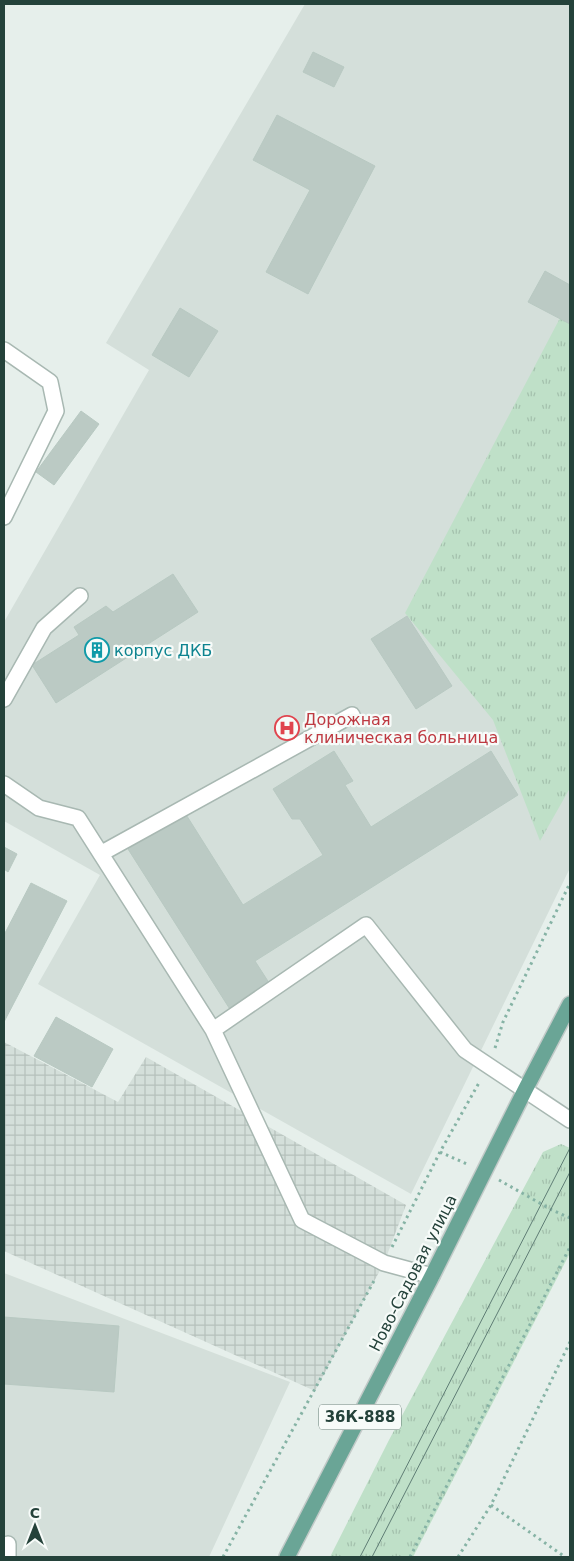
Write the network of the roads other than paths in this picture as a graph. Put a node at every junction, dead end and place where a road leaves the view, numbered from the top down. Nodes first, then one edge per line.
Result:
1 (4, 350) edge
2 (4, 517) edge
3 (80, 596) dead end
4 (4, 699) edge
5 (352, 715) dead end
6 (4, 784) edge
7 (102, 854) junction
8 (570, 1004) edge
9 (213, 1030) junction
10 (525, 1090) junction
11 (570, 1120) edge
12 (432, 1276) junction
13 (287, 1557) edge

1 - 2 lane
3 - 4 lane
5 - 7 lane
6 - 7 lane
7 - 9 lane
8 - 10 main road, Ново-Садовая улица / 36К-888
9 - 10 lane
9 - 12 lane
10 - 11 lane
10 - 12 main road, Ново-Садовая улица / 36К-888
12 - 13 main road, Ново-Садовая улица / 36К-888

